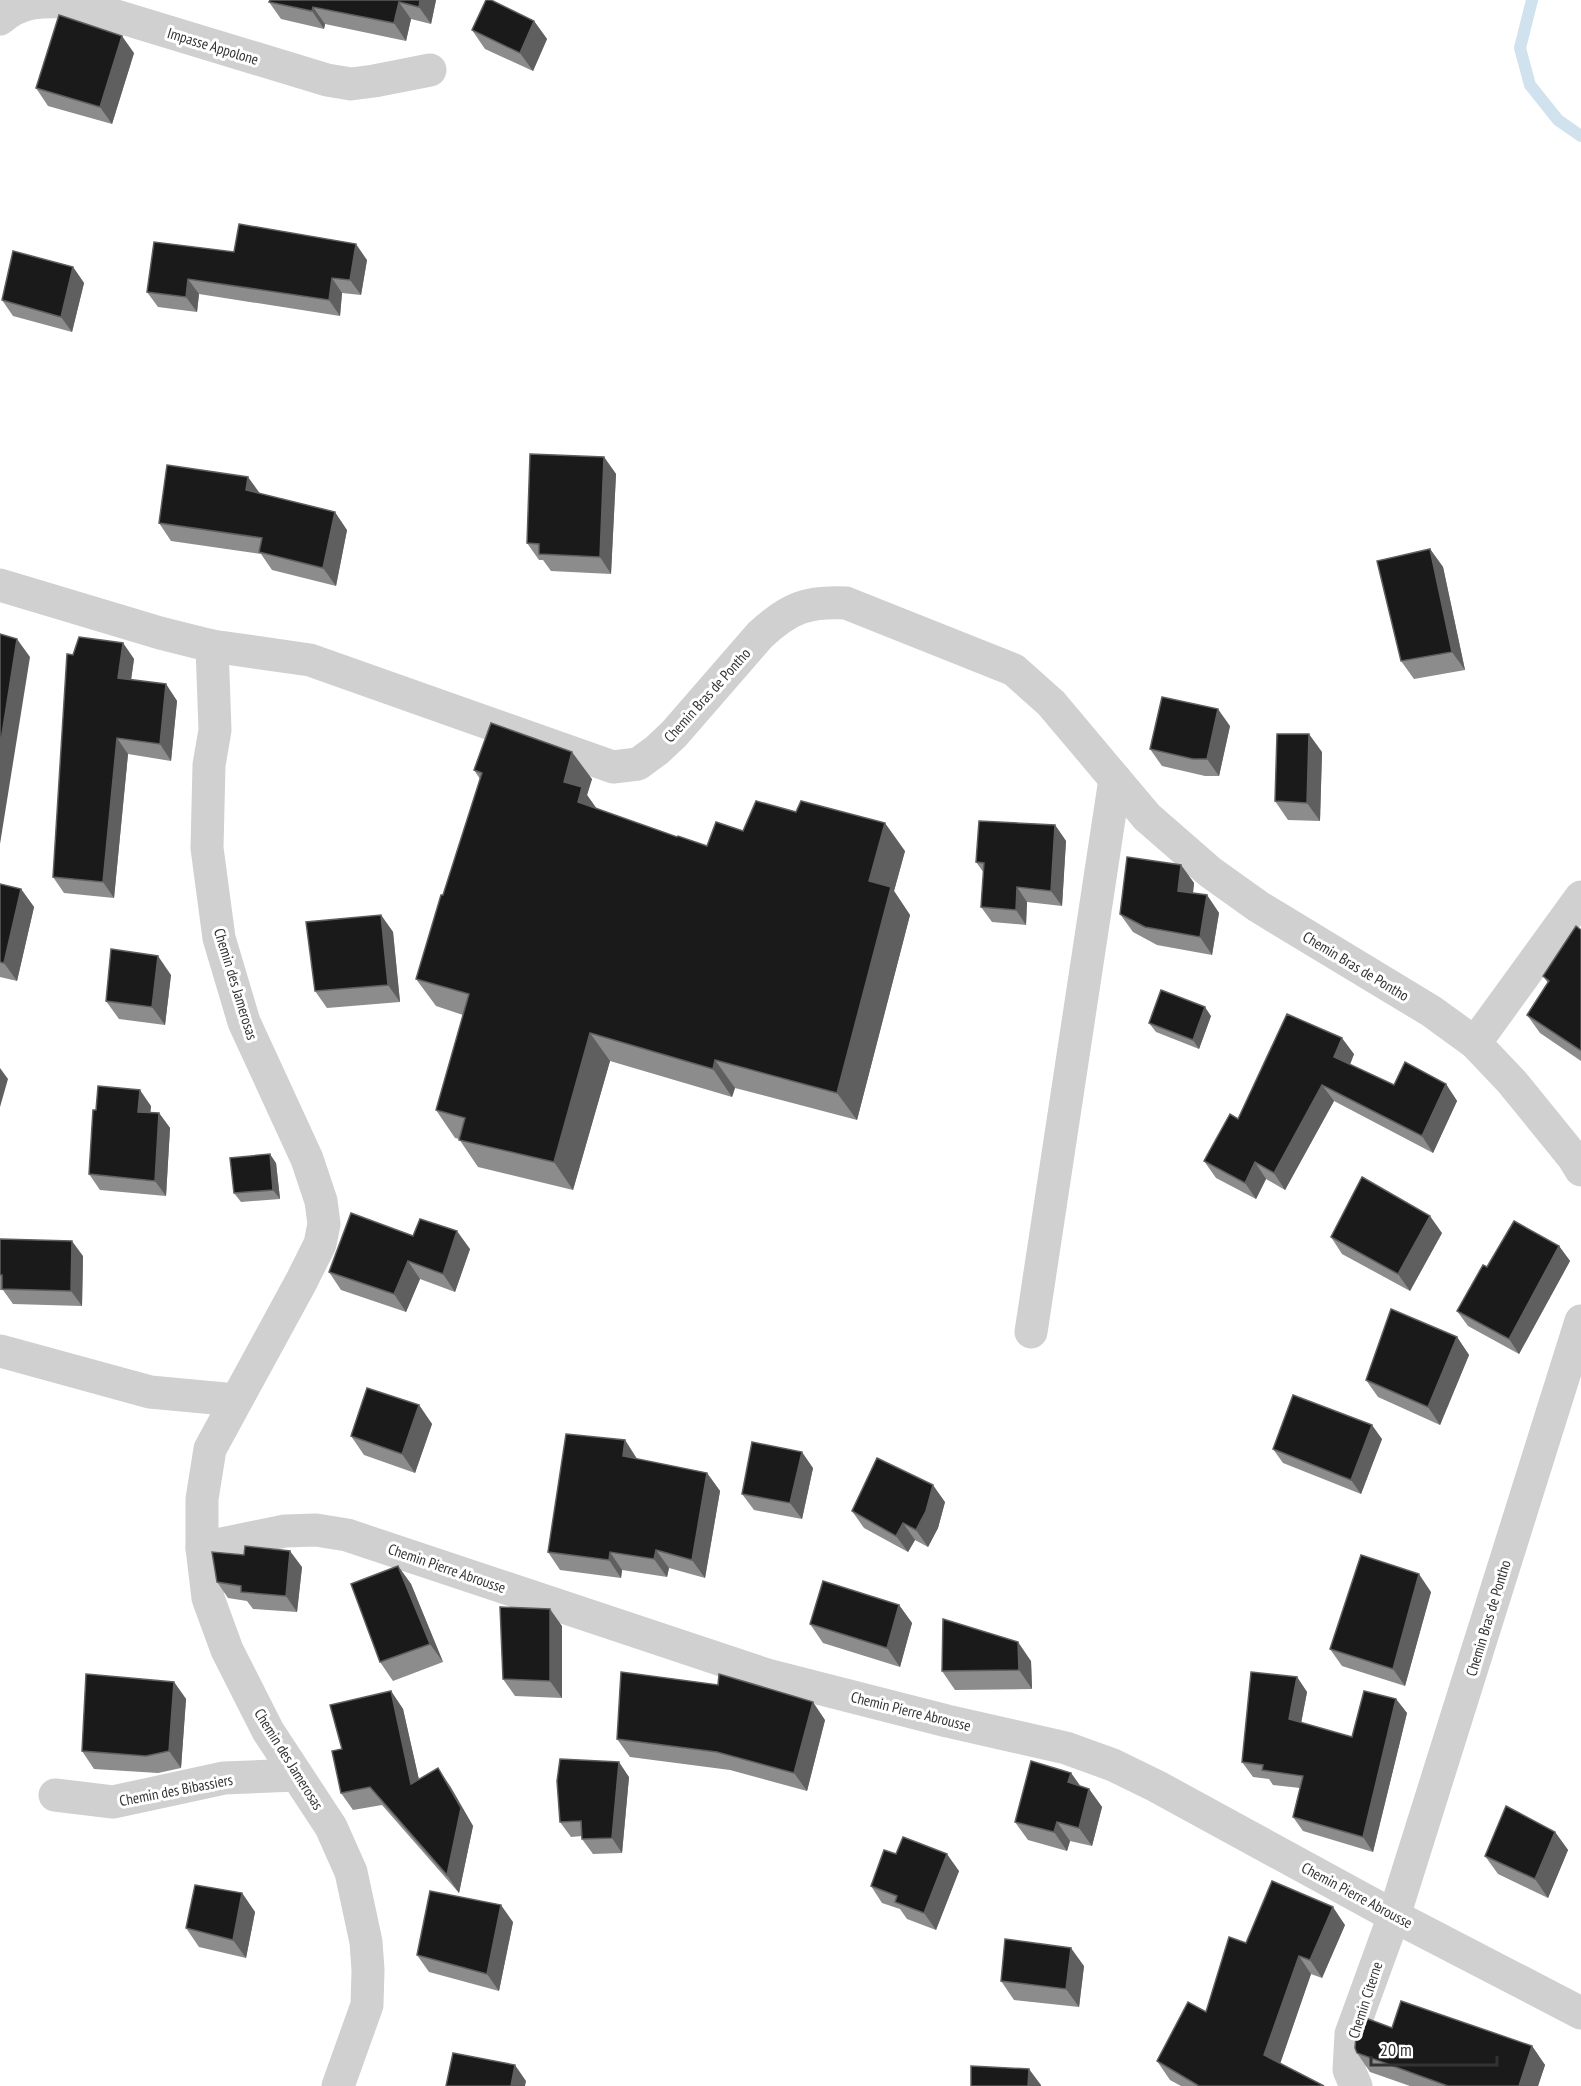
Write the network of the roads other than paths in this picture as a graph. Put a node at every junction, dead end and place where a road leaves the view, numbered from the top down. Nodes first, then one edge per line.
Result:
1 (0, 19) edge
2 (430, 70) dead end
3 (0, 585) edge
4 (212, 646) junction
5 (1115, 779) junction
6 (1581, 897) edge
7 (1475, 1043) junction
8 (1581, 1170) edge
9 (1581, 1321) edge
10 (1031, 1332) dead end
11 (0, 1351) edge
12 (236, 1401) junction
13 (202, 1548) junction
14 (296, 1775) junction
15 (55, 1795) dead end
16 (1394, 1916) junction
17 (1581, 2013) edge
18 (338, 2086) edge
19 (1356, 2086) edge

1 - 2 street, Impasse Appolone
3 - 4 street
4 - 5 street, Chemin Bras de Pontho
4 - 12 street, Chemin des Jamerosas
5 - 7 street, Chemin Bras de Pontho
5 - 10 street
6 - 7 street
7 - 8 street, Chemin Bras de Pontho
9 - 16 street, Chemin Bras de Pontho
11 - 12 street
12 - 13 street, Chemin des Jamerosas
13 - 14 street, Chemin des Jamerosas
13 - 16 street, Chemin Pierre Abrousse
14 - 15 street, Chemin des Bibassiers
14 - 18 street, Chemin des Jamerosas
16 - 17 street, Chemin Pierre Abrousse
16 - 19 street, Chemin Citerne

